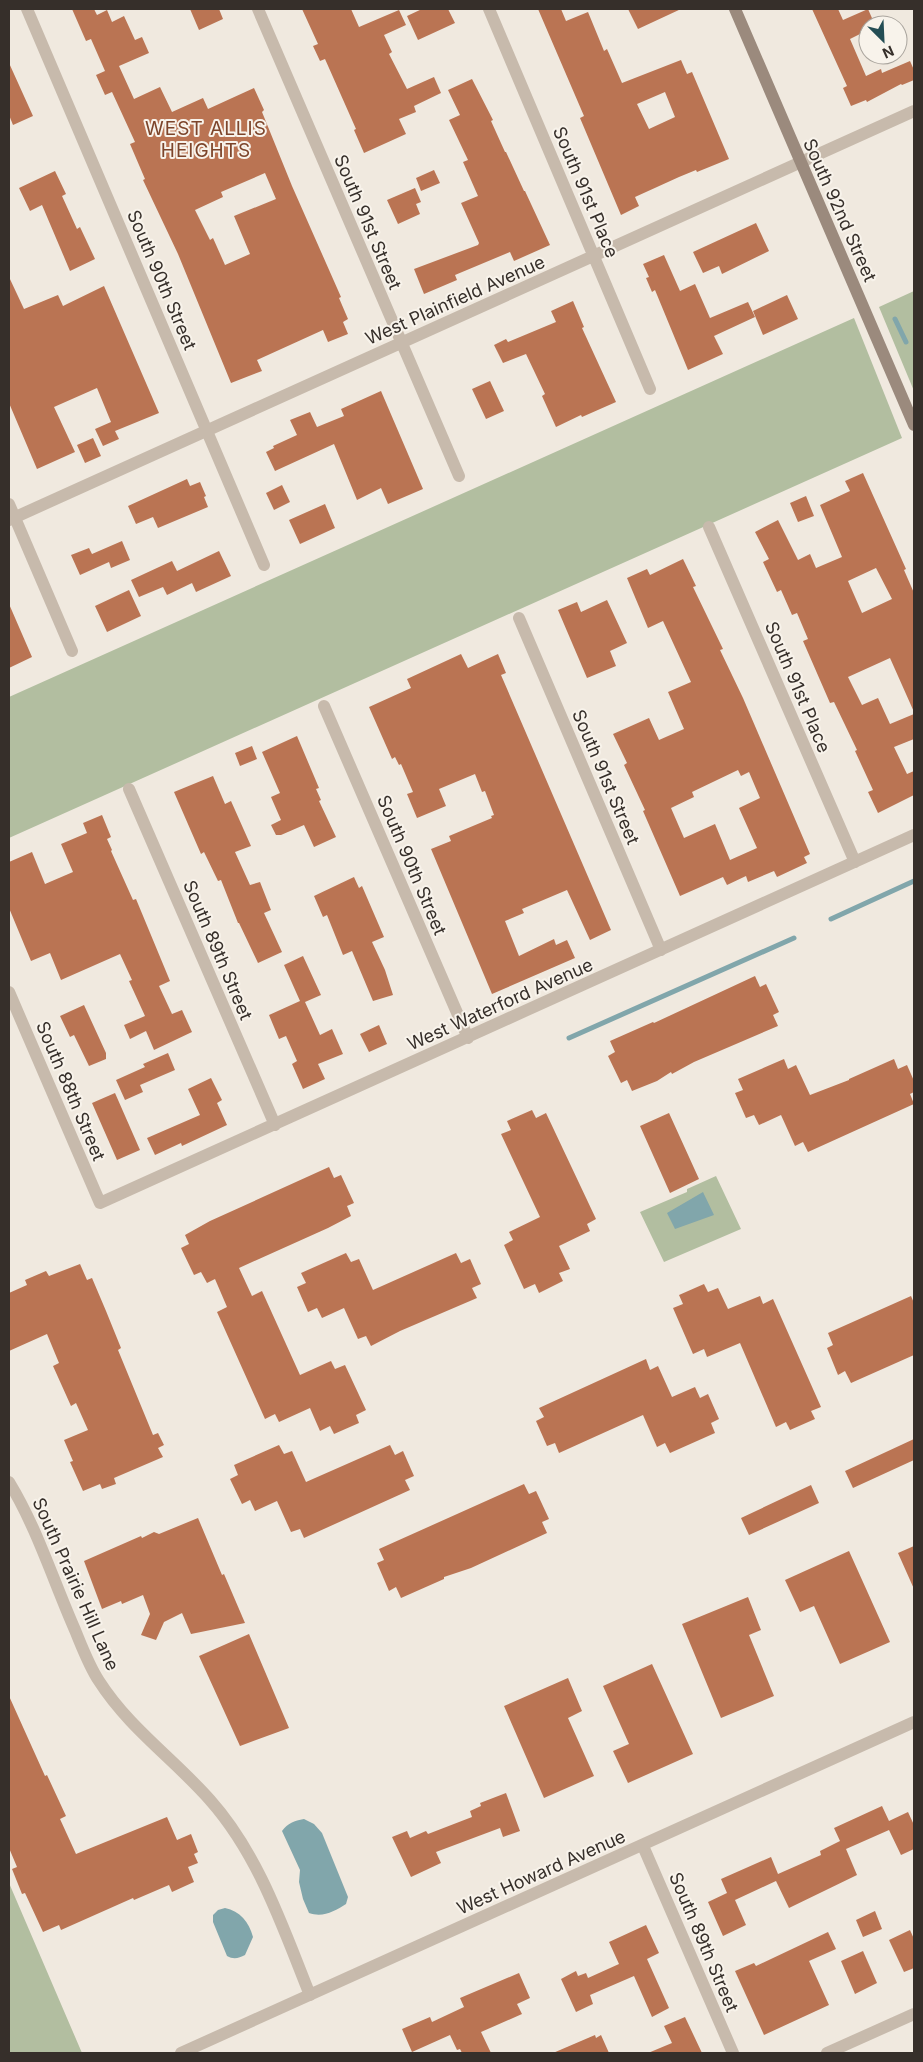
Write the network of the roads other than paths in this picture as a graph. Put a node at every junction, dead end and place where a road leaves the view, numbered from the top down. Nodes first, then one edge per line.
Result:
1 (27, 9) edge
2 (258, 9) edge
3 (489, 9) edge
4 (735, 9) edge
5 (914, 111) edge
6 (800, 163) junction
7 (594, 257) junction
8 (401, 343) junction
9 (650, 389) dead end
10 (914, 425) edge
11 (207, 430) junction
12 (459, 476) dead end
13 (9, 504) edge
14 (12, 518) edge
15 (709, 527) dead end
16 (264, 564) dead end
17 (519, 618) dead end
18 (72, 651) dead end
19 (324, 706) dead end
20 (129, 788) dead end
21 (914, 835) edge
22 (855, 862) junction
23 (662, 950) junction
24 (9, 992) edge
25 (468, 1038) junction
26 (275, 1124) junction
27 (100, 1203) joint
28 (9, 1482) edge
29 (914, 1722) edge
30 (643, 1846) junction
31 (310, 1995) junction
32 (914, 2014) edge
33 (181, 2053) edge
34 (733, 2053) edge
35 (827, 2053) edge

1 - 11 street, South 90th Street
2 - 8 street, South 91st Street
3 - 7 street, South 91st Place
4 - 6 main road, South 92nd Street
5 - 6 street, West Plainfield Avenue
6 - 7 street, West Plainfield Avenue
6 - 10 main road, South 92nd Street
7 - 8 street, West Plainfield Avenue
7 - 9 street, South 91st Place
8 - 11 street, West Plainfield Avenue
8 - 12 street, South 91st Street
11 - 14 street, West Plainfield Avenue
11 - 16 street, South 90th Street
13 - 14 street
14 - 18 street
15 - 22 street, South 91st Place
17 - 23 street, South 91st Street
19 - 25 street, South 90th Street
20 - 26 street, South 89th Street
21 - 22 street, West Waterford Avenue
22 - 23 street, West Waterford Avenue
23 - 25 street, West Waterford Avenue
24 - 27 street, South 88th Street
25 - 26 street, West Waterford Avenue
26 - 27 street, West Waterford Avenue
28 - 31 street, South Prairie Hill Lane
29 - 30 street, West Howard Avenue
30 - 31 street, West Howard Avenue
30 - 34 street, South 89th Street
31 - 33 street, West Howard Avenue
32 - 35 street

